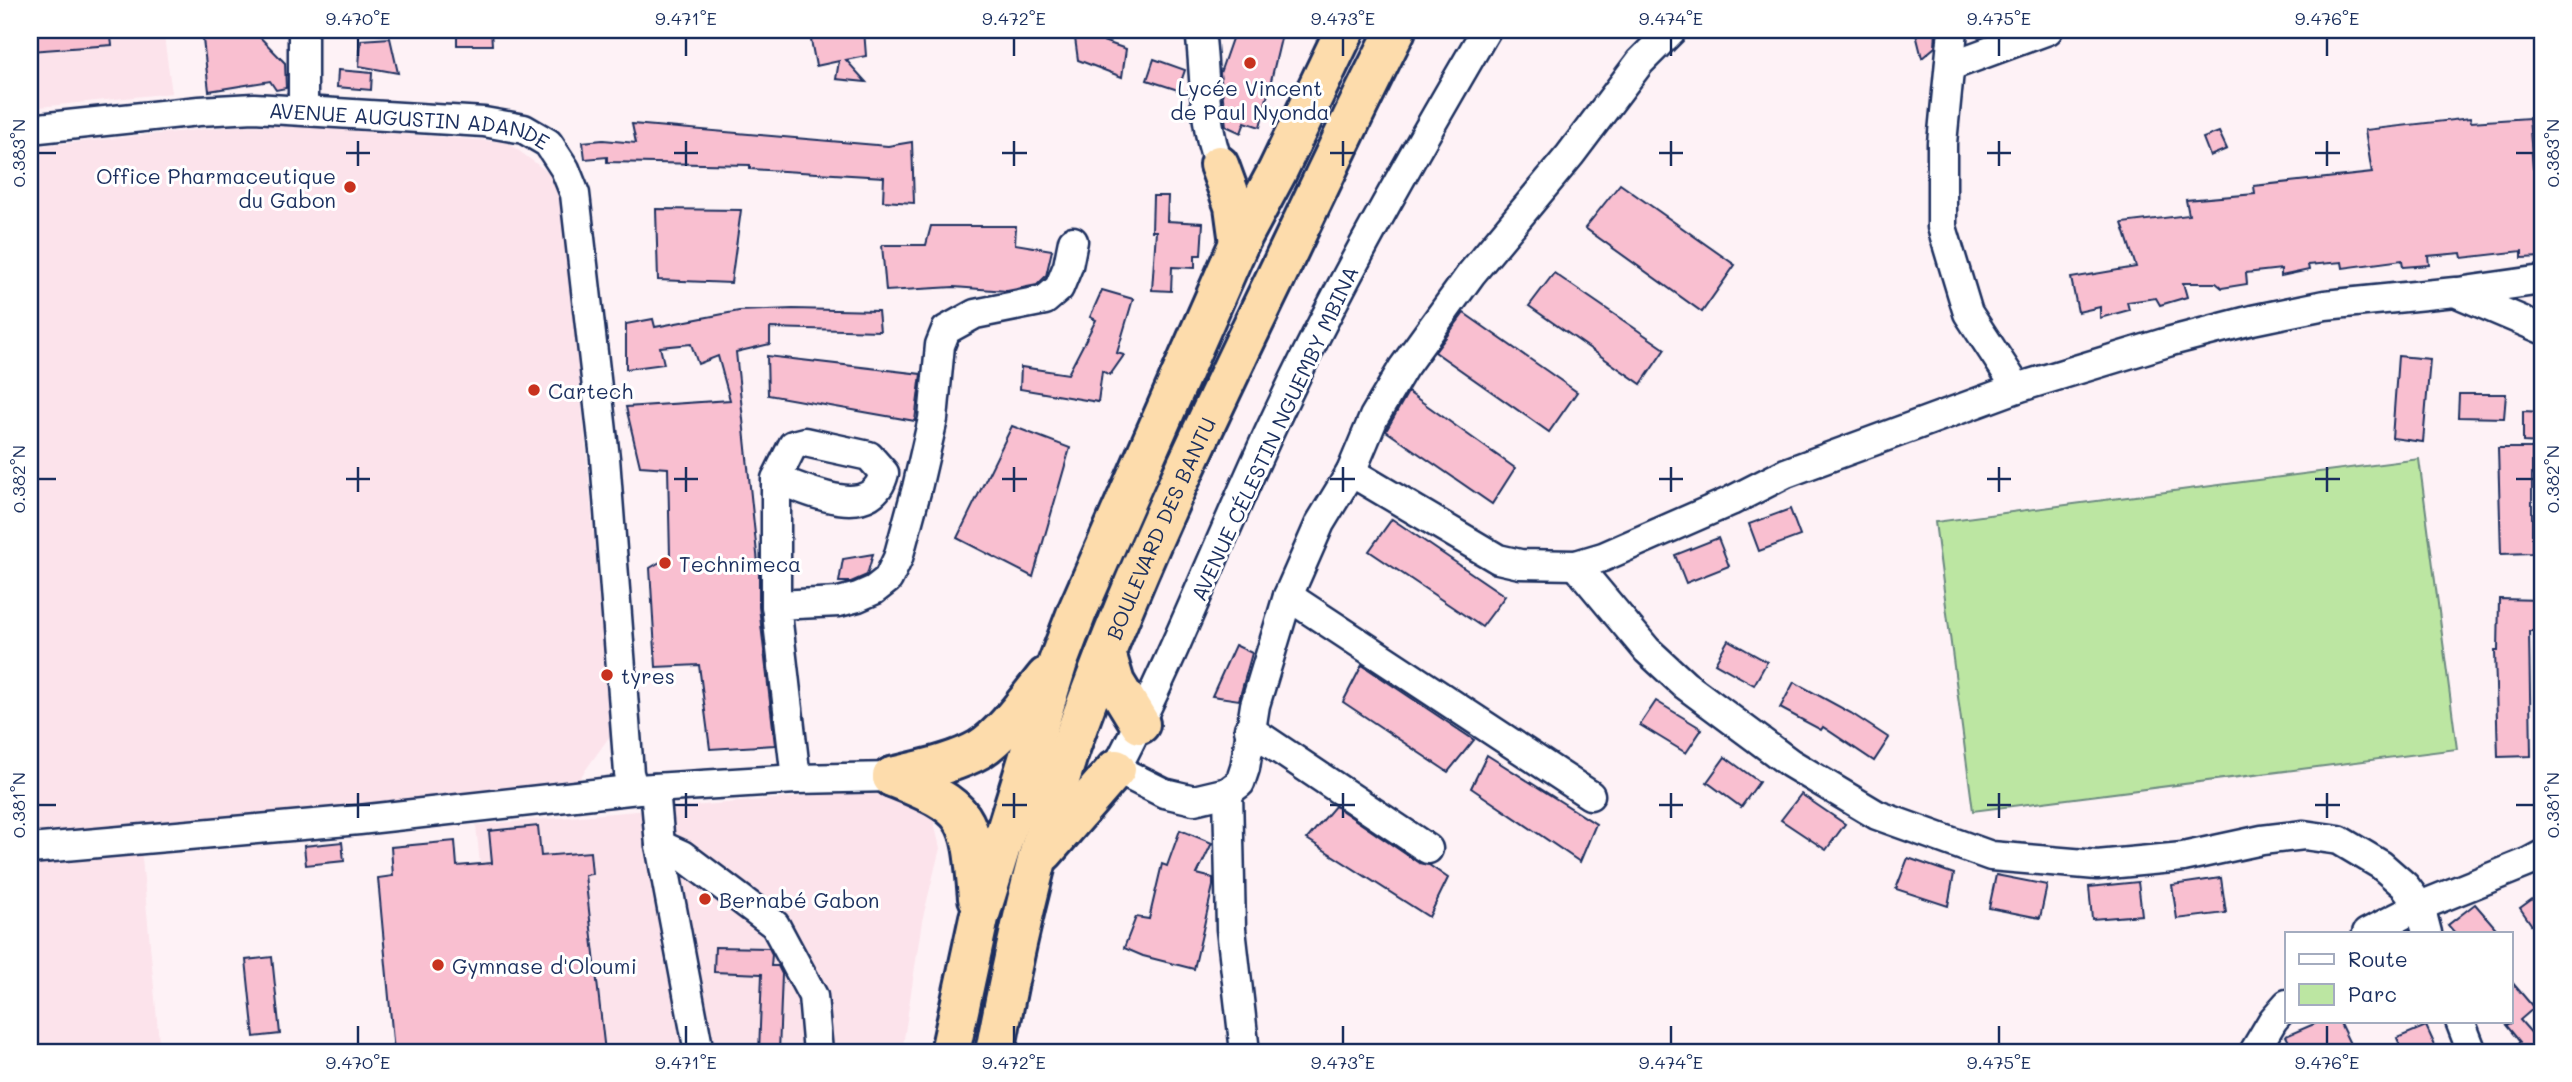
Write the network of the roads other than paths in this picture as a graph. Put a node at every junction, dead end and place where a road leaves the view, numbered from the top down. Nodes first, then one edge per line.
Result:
1 (303, 30) edge
2 (1200, 30) edge
3 (1345, 30) edge
4 (1396, 30) edge
5 (1486, 30) edge
6 (1672, 30) edge
7 (1953, 30) edge
8 (2048, 30) edge
9 (1950, 66) junction
10 (303, 110) junction
11 (30, 129) edge
12 (1219, 165) junction
13 (1277, 172) junction
14 (1073, 241) dead end
15 (1239, 243) junction
16 (2542, 280) edge
17 (2455, 292) junction
18 (2542, 329) edge
19 (2017, 388) junction
20 (1352, 472) junction
21 (776, 479) dead end
22 (1576, 565) junction
23 (1288, 596) junction
24 (776, 606) junction
25 (1106, 653) junction
26 (1058, 662) junction
27 (1140, 724) junction
28 (1249, 729) junction
29 (1116, 769) junction
30 (892, 777) junction
31 (796, 779) junction
32 (647, 789) junction
33 (1228, 792) junction
34 (1590, 795) dead end
35 (660, 845) junction
36 (32, 848) edge
37 (1428, 849) dead end
38 (2542, 855) edge
39 (1038, 859) junction
40 (979, 918) junction
41 (2424, 920) edge
42 (2371, 932) edge
43 (2285, 1006) edge
44 (2461, 1023) edge
45 (699, 1052) edge
46 (818, 1052) edge
47 (950, 1052) edge
48 (995, 1052) edge
49 (1245, 1052) edge
50 (2254, 1052) edge
51 (2472, 1052) edge

1 - 10 street
2 - 12 street
3 - 13 highway, BOULEVARD DES BANTU
4 - 25 highway, BOULEVARD DES BANTU
5 - 27 street, AVENUE CÉLESTIN NGUEMBY MBINA
6 - 20 street
7 - 9 street
8 - 9 street
9 - 19 street
10 - 11 street, AVENUE AUGUSTIN ADANDE
10 - 32 street, AVENUE AUGUSTIN ADANDE
12 - 13 highway
12 - 15 highway
13 - 15 highway, BOULEVARD DES BANTU
14 - 24 street
15 - 26 highway, BOULEVARD DES BANTU
16 - 17 street
17 - 18 street
17 - 19 street
19 - 22 street
20 - 22 street
20 - 23 street
21 - 24 street
22 - 41 street
23 - 28 street
23 - 34 street
24 - 31 street
25 - 27 highway
25 - 39 highway, BOULEVARD DES BANTU
26 - 30 highway
26 - 40 highway, BOULEVARD DES BANTU
27 - 29 street, AVENUE CÉLESTIN NGUEMBY MBINA
28 - 33 street
28 - 37 street
29 - 33 street
29 - 39 highway
30 - 31 street
30 - 40 highway
31 - 32 street
32 - 35 street, AVENUE AUGUSTIN ADANDE
32 - 36 street
33 - 49 street
35 - 45 street, AVENUE AUGUSTIN ADANDE
35 - 46 street
38 - 41 street
39 - 48 highway, BOULEVARD DES BANTU
40 - 47 highway, BOULEVARD DES BANTU
41 - 42 street
43 - 50 street
44 - 51 street

